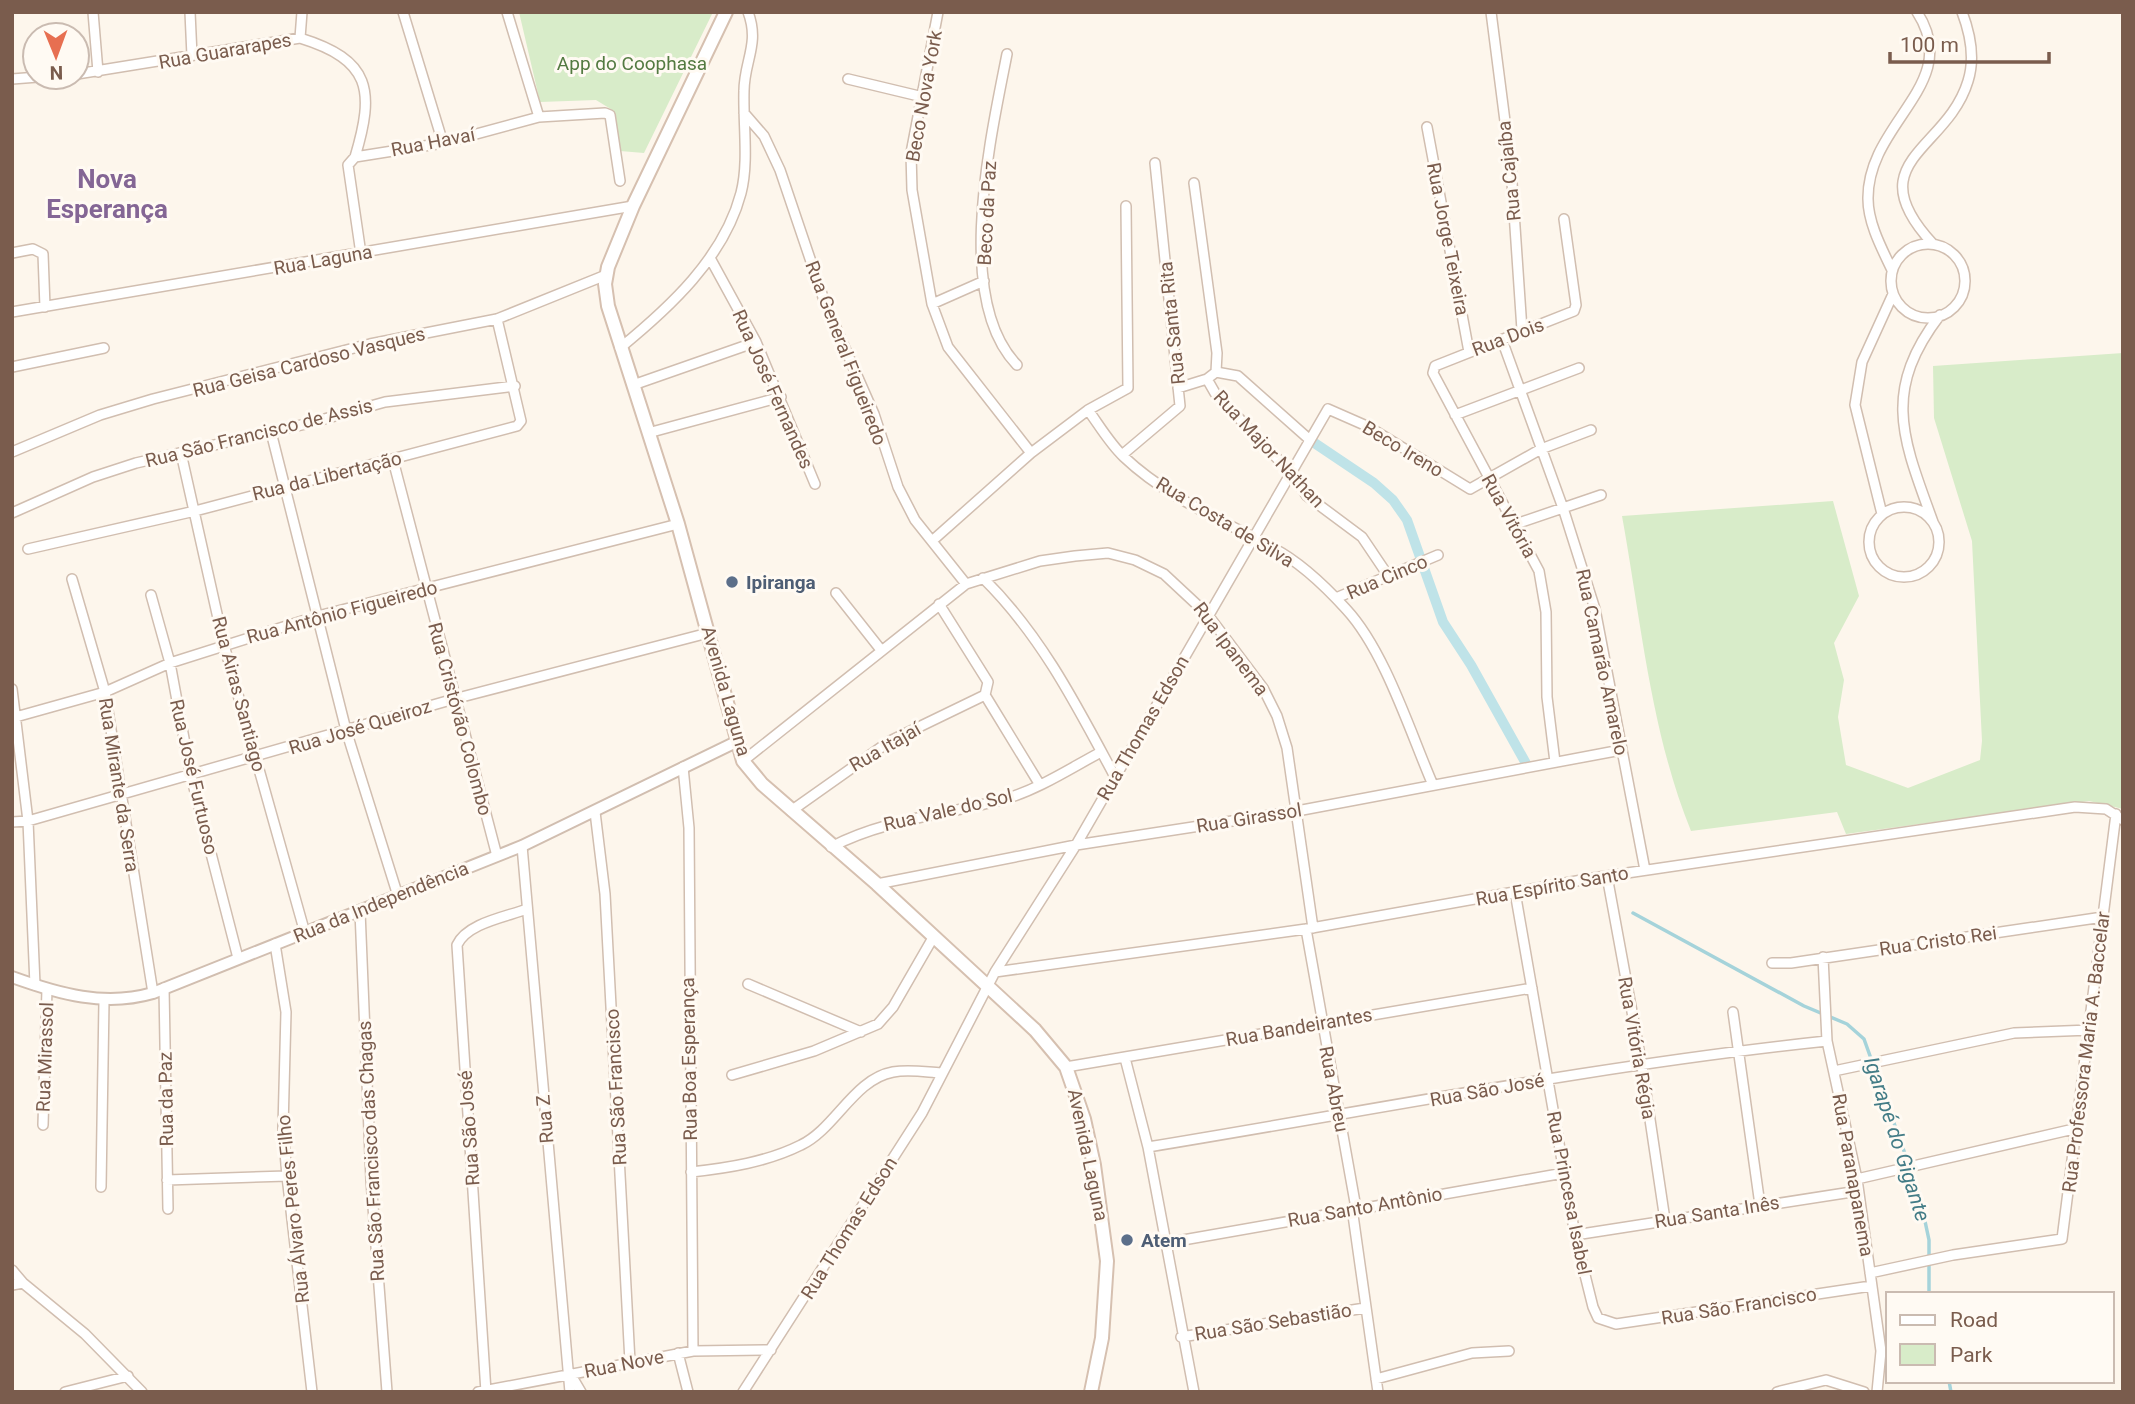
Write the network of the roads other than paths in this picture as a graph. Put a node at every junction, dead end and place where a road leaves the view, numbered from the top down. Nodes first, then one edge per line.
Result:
1 (93, 12) edge
2 (190, 12) edge
3 (302, 12) edge
4 (403, 12) edge
5 (507, 12) edge
6 (726, 12) edge
7 (748, 12) edge
8 (938, 12) edge
9 (1491, 12) edge
10 (1917, 12) edge
11 (1962, 12) edge
12 (300, 38) junction
13 (1007, 54) dead end
14 (192, 56) junction
15 (98, 72) junction
16 (91, 73) edge
17 (848, 79) dead end
18 (923, 97) junction
19 (744, 113) junction
20 (538, 117) junction
21 (1427, 127) dead end
22 (443, 143) junction
23 (355, 157) junction
24 (1155, 163) dead end
25 (620, 181) dead end
26 (1194, 183) dead end
27 (633, 206) junction
28 (1126, 206) dead end
29 (1564, 219) dead end
30 (1933, 244) junction
31 (12, 253) edge
32 (361, 254) junction
33 (710, 258) junction
34 (1892, 270) junction
35 (606, 275) junction
36 (984, 281) junction
37 (1893, 294) junction
38 (932, 304) junction
39 (45, 307) junction
40 (12, 312) edge
41 (1940, 315) junction
42 (497, 318) junction
43 (1522, 330) junction
44 (1502, 340) junction
45 (756, 342) junction
46 (104, 348) dead end
47 (620, 348) junction
48 (1469, 352) junction
49 (1017, 365) dead end
50 (1435, 366) joint
51 (12, 367) edge
52 (1579, 368) dead end
53 (1216, 372) junction
54 (1207, 379) junction
55 (515, 386) junction
56 (633, 386) junction
57 (1178, 388) junction
58 (1520, 391) junction
59 (780, 397) junction
60 (1328, 409) joint
61 (1088, 410) junction
62 (1455, 415) junction
63 (1591, 430) dead end
64 (271, 432) junction
65 (648, 433) junction
66 (1310, 440) junction
67 (1541, 449) junction
68 (12, 452) edge
69 (181, 453) junction
70 (1031, 453) junction
71 (1122, 455) junction
72 (393, 460) junction
73 (1292, 474) junction
74 (1488, 479) junction
75 (815, 484) dead end
76 (285, 486) junction
77 (1601, 495) dead end
78 (1563, 508) junction
79 (195, 510) junction
80 (12, 513) edge
81 (1882, 514) junction
82 (1933, 522) junction
83 (678, 524) junction
84 (1513, 525) junction
85 (1255, 539) junction
86 (932, 541) junction
87 (28, 549) dead end
88 (1438, 555) dead end
89 (1389, 577) junction
90 (983, 578) junction
91 (72, 579) dead end
92 (966, 584) junction
93 (426, 589) junction
94 (836, 593) dead end
95 (151, 595) dead end
96 (1336, 598) junction
97 (939, 604) junction
98 (1208, 615) junction
99 (317, 616) junction
100 (708, 632) junction
101 (224, 645) junction
102 (881, 650) junction
103 (170, 663) junction
104 (12, 689) edge
105 (105, 692) junction
106 (985, 695) junction
107 (454, 699) junction
108 (14, 718) edge
109 (346, 730) junction
110 (736, 742) junction
111 (1621, 750) junction
112 (1101, 751) junction
113 (255, 759) junction
114 (743, 761) junction
115 (1555, 762) junction
116 (683, 767) junction
117 (191, 775) junction
118 (1115, 777) junction
119 (1040, 785) junction
120 (1433, 785) junction
121 (121, 795) junction
122 (791, 811) junction
123 (1297, 811) junction
124 (595, 812) junction
125 (2119, 817) edge
126 (28, 821) junction
127 (12, 822) edge
128 (1076, 845) junction
129 (522, 846) junction
130 (831, 847) junction
131 (497, 856) junction
132 (1645, 870) junction
133 (1607, 876) junction
134 (877, 884) junction
135 (1515, 892) junction
136 (397, 896) junction
137 (527, 909) junction
138 (360, 911) junction
139 (2103, 917) junction
140 (1310, 929) junction
141 (305, 933) junction
142 (934, 936) junction
143 (275, 944) junction
144 (1823, 957) junction
145 (238, 958) junction
146 (1772, 962) dead end
147 (995, 972) junction
148 (12, 977) edge
149 (748, 984) dead end
150 (35, 985) junction
151 (987, 985) junction
152 (164, 988) junction
153 (1532, 988) junction
154 (47, 989) junction
155 (153, 993) junction
156 (104, 1001) junction
157 (1732, 1012) dead end
158 (1321, 1022) junction
159 (2090, 1030) junction
160 (862, 1032) junction
161 (1827, 1041) junction
162 (1737, 1050) junction
163 (1125, 1058) junction
164 (1642, 1066) junction
165 (1066, 1067) junction
166 (1834, 1071) junction
167 (941, 1073) junction
168 (732, 1075) dead end
169 (1547, 1079) junction
170 (1340, 1116) junction
171 (43, 1125) dead end
172 (2078, 1128) junction
173 (1148, 1147) junction
174 (691, 1172) junction
175 (1564, 1173) junction
176 (287, 1176) junction
177 (167, 1180) junction
178 (1857, 1180) junction
179 (102, 1187) dead end
180 (1858, 1191) junction
181 (1760, 1205) junction
182 (1354, 1208) junction
183 (168, 1209) dead end
184 (1665, 1220) junction
185 (1575, 1235) junction
186 (1166, 1243) junction
187 (12, 1270) edge
188 (1870, 1273) junction
189 (23, 1283) junction
190 (12, 1285) edge
191 (1871, 1286) junction
192 (1365, 1308) junction
193 (1606, 1323) joint
194 (1181, 1337) junction
195 (771, 1350) junction
196 (1509, 1350) dead end
197 (693, 1351) junction
198 (678, 1353) junction
199 (630, 1362) junction
200 (570, 1374) junction
201 (128, 1376) junction
202 (1376, 1379) junction
203 (483, 1391) edge
204 (65, 1392) edge
205 (142, 1392) edge
206 (312, 1392) edge
207 (387, 1392) edge
208 (570, 1392) edge
209 (581, 1392) edge
210 (688, 1392) edge
211 (743, 1392) edge
212 (1091, 1392) edge
213 (1194, 1392) edge
214 (1378, 1392) edge
215 (1777, 1392) edge
216 (1864, 1392) edge
217 (1877, 1392) edge

1 - 15 street
2 - 14 street
3 - 12 street
4 - 22 street
5 - 20 street
6 - 27 main road, Avenida Laguna
7 - 19 street
8 - 18 street, Beco Nova York
9 - 43 street, Rua Cajaíba
10 - 34 street
11 - 30 street
12 - 14 street, Rua Guararapes
12 - 23 street, Rua Guararapes
13 - 36 street, Beco da Paz
14 - 15 street, Rua Guararapes
15 - 16 street, Rua Guararapes
17 - 18 street
18 - 38 street, Beco Nova York
19 - 33 street
19 - 86 street, Rua General Figueiredo
20 - 22 street, Rua Havaí
20 - 25 street, Rua Havaí
21 - 48 street, Rua Jorge Teixeira
22 - 23 street, Rua Havaí
23 - 32 street
24 - 57 street, Rua Santa Rita
26 - 53 street, Rua Major Nathan
27 - 32 street, Rua Laguna
27 - 35 main road, Avenida Laguna
28 - 61 street
29 - 43 street, Rua Dois
30 - 34 street
30 - 41 street
31 - 39 street
32 - 39 street, Rua Laguna
33 - 45 street, Rua José Fernandes
33 - 47 street
34 - 37 street
35 - 42 street, Rua Geisa Cardoso Vasques
35 - 47 main road, Avenida Laguna
36 - 38 street
36 - 49 street, Beco da Paz
37 - 41 street
37 - 81 street
38 - 70 street, Beco Nova York
39 - 40 street, Rua Laguna
41 - 82 street
42 - 55 street, Rua da Libertação
42 - 68 street, Rua Geisa Cardoso Vasques
43 - 44 street, Rua Dois
44 - 48 street, Rua Dois
44 - 58 street, Rua Camarão Amarelo
45 - 56 street
45 - 59 street, Rua José Fernandes
46 - 51 street
47 - 56 main road, Avenida Laguna
48 - 50 street, Rua Dois
50 - 62 street, Rua Vitória
52 - 58 street
53 - 54 street, Rua Major Nathan
53 - 66 street
54 - 57 street, Rua Major Nathan
54 - 73 street, Rua Major Nathan
55 - 64 street, Rua São Francisco de Assis
55 - 72 street, Rua da Libertação
56 - 65 main road, Avenida Laguna
57 - 71 street, Rua Santa Rita
58 - 62 street
58 - 67 street, Rua Camarão Amarelo
59 - 65 street
59 - 75 street, Rua José Fernandes
60 - 66 street, Rua Thomas Edson
60 - 74 street, Beco Ireno
61 - 70 street
61 - 71 street, Rua Costa de Silva
62 - 74 street, Rua Vitória
63 - 67 street
64 - 69 street, Rua São Francisco de Assis
64 - 76 street
65 - 83 main road, Avenida Laguna
66 - 73 street, Rua Thomas Edson
67 - 74 street
67 - 78 street, Rua Camarão Amarelo
69 - 79 street, Rua Airas Santiago
69 - 80 street, Rua São Francisco de Assis
70 - 86 street
71 - 85 street, Rua Costa de Silva
72 - 76 street, Rua da Libertação
72 - 93 street, Rua Cristóvão Colombo
73 - 85 street, Rua Thomas Edson
73 - 89 street, Rua Major Nathan
74 - 84 street, Rua Vitória
76 - 79 street, Rua da Libertação
76 - 99 street
77 - 78 street
78 - 84 street
78 - 111 street, Rua Camarão Amarelo
79 - 87 street, Rua da Libertação
79 - 101 street, Rua Airas Santiago
81 - 82 street
81 - 82 street
83 - 93 street, Rua Antônio Figueiredo
83 - 100 main road, Avenida Laguna
84 - 115 street, Rua Vitória
85 - 96 street, Rua Costa de Silva
85 - 98 street, Rua Thomas Edson
86 - 92 street, Rua General Figueiredo
88 - 89 street, Rua Cinco
89 - 96 street, Rua Cinco
90 - 92 street, Rua Ipanema
90 - 98 street, Rua Ipanema
90 - 112 street
91 - 105 street, Rua Mirante da Serra
92 - 97 street, Rua Ipanema
93 - 99 street, Rua Antônio Figueiredo
93 - 107 street, Rua Cristóvão Colombo
94 - 102 street
95 - 103 street, Rua José Furtuoso
96 - 120 street, Rua Costa de Silva
97 - 102 street, Rua Ipanema
97 - 106 street
98 - 118 street, Rua Thomas Edson
98 - 123 street, Rua Ipanema
99 - 101 street, Rua Antônio Figueiredo
99 - 109 street
100 - 107 street, Rua José Queiroz
100 - 110 main road, Avenida Laguna
101 - 103 street, Rua Antônio Figueiredo
101 - 113 street, Rua Airas Santiago
102 - 114 street, Rua Ipanema
103 - 105 street, Rua Antônio Figueiredo
103 - 117 street, Rua José Furtuoso
104 - 108 street
105 - 108 street, Rua Antônio Figueiredo
105 - 121 street, Rua Mirante da Serra
106 - 119 street
106 - 122 street, Rua Itajaí
107 - 109 street, Rua José Queiroz
107 - 131 street, Rua Cristóvão Colombo
108 - 126 street
109 - 113 street, Rua José Queiroz
109 - 136 street
110 - 114 main road, Avenida Laguna
110 - 116 street, Rua da Independência
111 - 115 street, Rua Girassol
111 - 132 street, Rua Camarão Amarelo
112 - 118 street
112 - 119 street, Rua Vale do Sol
113 - 117 street, Rua José Queiroz
113 - 141 street, Rua Airas Santiago
114 - 122 main road, Avenida Laguna
115 - 120 street, Rua Girassol
116 - 124 street, Rua da Independência
116 - 174 street, Rua Boa Esperança
117 - 121 street, Rua José Queiroz
117 - 145 street, Rua José Furtuoso
118 - 128 street, Rua Thomas Edson
119 - 130 street, Rua Vale do Sol
120 - 123 street, Rua Girassol
121 - 126 street, Rua José Queiroz
121 - 155 street, Rua Mirante da Serra
122 - 130 main road, Avenida Laguna
123 - 128 street, Rua Girassol
123 - 140 street, Rua Ipanema
124 - 129 street, Rua da Independência
124 - 199 street, Rua São Francisco
125 - 132 street, Rua Espírito Santo
125 - 139 street, Rua Professora Maria A. Baccelar
126 - 127 street, Rua José Queiroz
126 - 150 street
128 - 134 street, Rua Girassol
128 - 147 street, Rua Thomas Edson
129 - 131 street, Rua da Independência
129 - 137 street, Rua Z
130 - 134 main road, Avenida Laguna
131 - 136 street, Rua da Independência
132 - 133 street, Rua Espírito Santo
133 - 135 street, Rua Espírito Santo
133 - 164 street, Rua Vitória Régia
134 - 142 main road, Avenida Laguna
135 - 140 street, Rua Espírito Santo
135 - 153 street, Rua Princesa Isabel
136 - 138 street, Rua da Independência
137 - 200 street, Rua Z
137 - 203 street, Rua São José
138 - 141 street, Rua da Independência
138 - 207 street, Rua São Francisco das Chagas
139 - 144 street, Rua Cristo Rei
139 - 159 street, Rua Professora Maria A. Baccelar
140 - 147 street, Rua Espírito Santo
140 - 158 street, Rua Abreu
141 - 143 street, Rua da Independência
142 - 151 main road, Avenida Laguna
142 - 160 street
143 - 145 street, Rua da Independência
143 - 176 street, Rua Álvaro Peres Filho
144 - 146 street, Rua Cristo Rei
144 - 161 street, Rua Paranapanema
145 - 152 street, Rua da Independência
147 - 151 street
148 - 150 street, Rua da Independência
149 - 160 street
150 - 154 street, Rua da Independência
151 - 165 main road, Avenida Laguna
151 - 167 street, Rua Thomas Edson
152 - 155 street, Rua da Independência
152 - 177 street, Rua da Paz
153 - 158 street, Rua Bandeirantes
153 - 169 street, Rua Princesa Isabel
154 - 156 street, Rua da Independência
154 - 171 street, Rua Mirassol
155 - 156 street, Rua da Independência
156 - 179 street
157 - 162 street
158 - 163 street, Rua Bandeirantes
158 - 170 street, Rua Abreu
159 - 166 street
159 - 172 street, Rua Professora Maria A. Baccelar
160 - 168 street
161 - 162 street, Rua São José
161 - 166 street, Rua Paranapanema
162 - 164 street, Rua São José
162 - 181 street
163 - 165 street, Rua Bandeirantes
163 - 173 street
164 - 169 street, Rua São José
164 - 184 street, Rua Vitória Régia
165 - 212 main road, Avenida Laguna
166 - 178 street, Rua Paranapanema
167 - 174 street
167 - 195 street, Rua Thomas Edson
169 - 170 street, Rua São José
169 - 175 street, Rua Princesa Isabel
170 - 173 street, Rua São José
170 - 182 street, Rua Abreu
172 - 178 street
172 - 188 street, Rua Professora Maria A. Baccelar
173 - 186 street
174 - 197 street, Rua Boa Esperança
175 - 182 street, Rua Santo Antônio
175 - 185 street, Rua Princesa Isabel
176 - 177 street
176 - 206 street, Rua Álvaro Peres Filho
177 - 183 street, Rua da Paz
178 - 180 street, Rua Paranapanema
180 - 181 street, Rua Santa Inês
180 - 188 street, Rua Paranapanema
181 - 184 street, Rua Santa Inês
182 - 186 street, Rua Santo Antônio
182 - 192 street, Rua Abreu
184 - 185 street, Rua Santa Inês
185 - 193 street, Rua Princesa Isabel
186 - 194 street
187 - 189 street
188 - 191 street, Rua Paranapanema
189 - 190 street
189 - 201 street
191 - 193 street, Rua São Francisco
191 - 217 street, Rua Paranapanema
192 - 194 street, Rua São Sebastião
192 - 202 street, Rua Abreu
194 - 213 street
195 - 197 street, Rua Nove
195 - 211 street, Rua Thomas Edson
196 - 202 street
197 - 198 street, Rua Nove
198 - 199 street, Rua Nove
198 - 210 street
199 - 200 street, Rua Nove
200 - 203 street, Rua Nove
200 - 208 street, Rua Z
200 - 209 street
201 - 204 street
201 - 205 street
202 - 214 street, Rua Abreu
215 - 216 street

